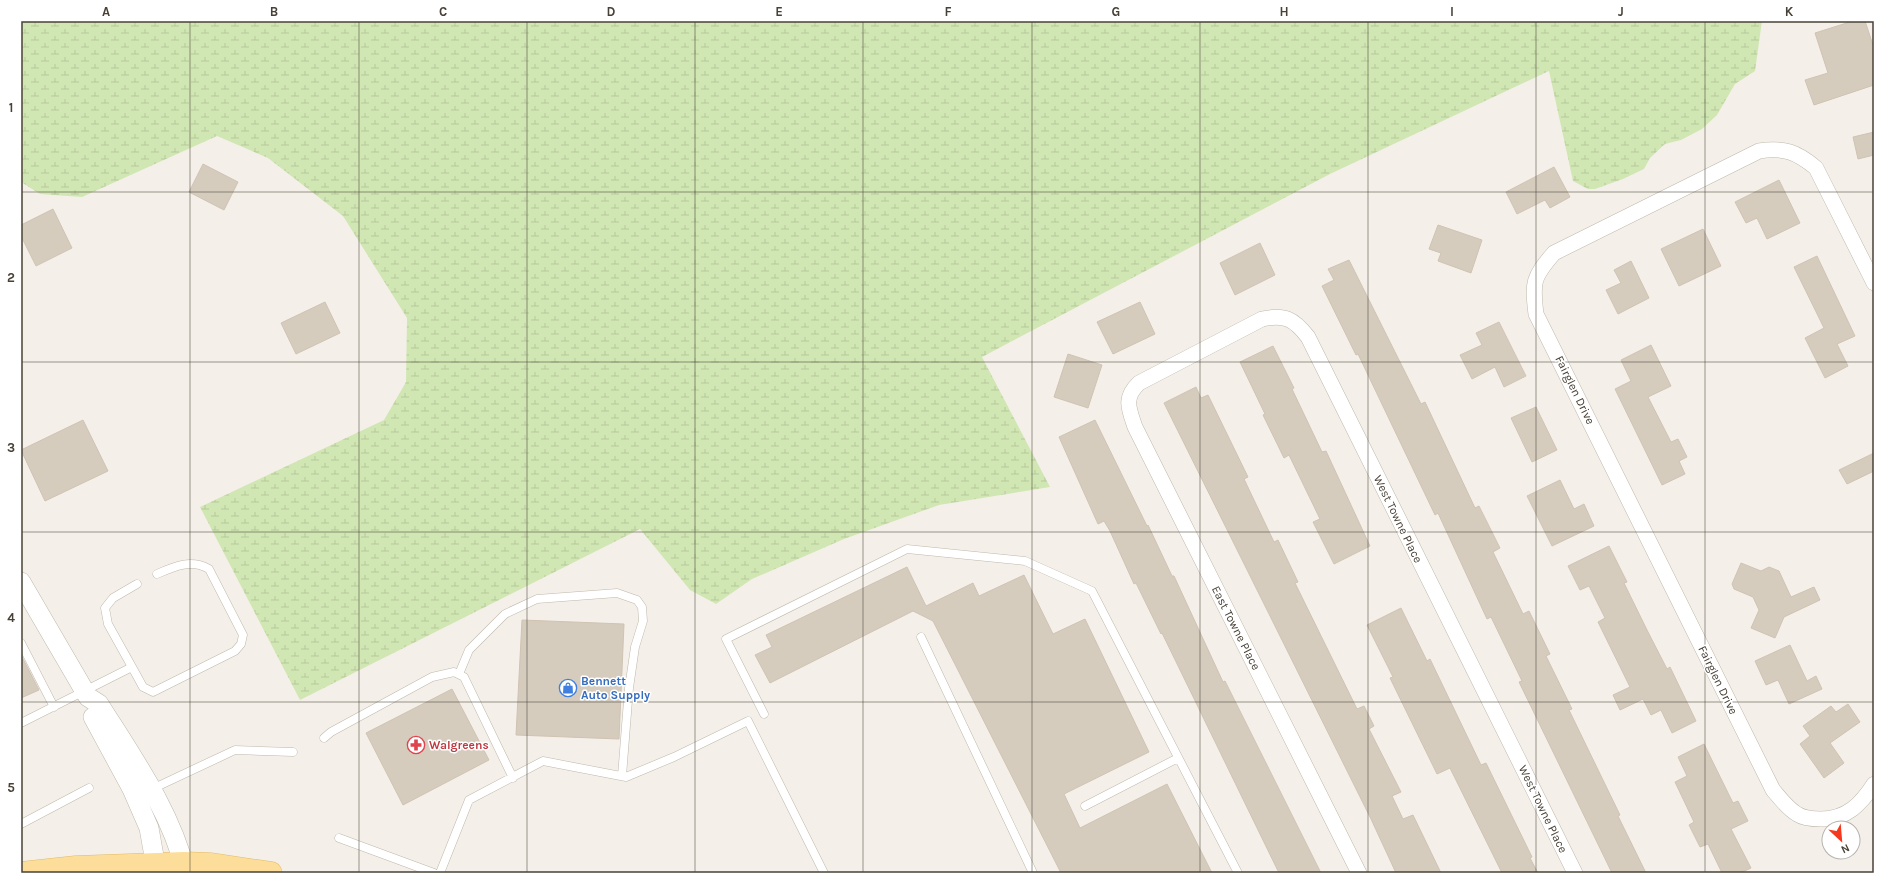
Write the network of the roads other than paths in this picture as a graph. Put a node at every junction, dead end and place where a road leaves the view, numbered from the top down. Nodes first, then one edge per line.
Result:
1 (1874, 283) edge
2 (1139, 382) joint
3 (157, 574) dead end
4 (21, 582) edge
5 (137, 584) dead end
6 (921, 637) dead end
7 (21, 643) edge
8 (132, 667) junction
9 (459, 674) junction
10 (87, 694) junction
11 (54, 707) junction
12 (764, 714) dead end
13 (21, 723) edge
14 (324, 738) dead end
15 (293, 752) dead end
16 (1178, 758) junction
17 (622, 776) junction
18 (513, 778) junction
19 (1874, 784) edge
20 (88, 788) dead end
21 (152, 789) junction
22 (1085, 806) dead end
23 (21, 824) edge
24 (339, 838) dead end
25 (185, 868) edge
26 (157, 869) edge
27 (21, 873) edge
28 (271, 873) edge
29 (434, 873) edge
30 (440, 873) edge
31 (824, 873) edge
32 (1033, 873) edge
33 (1238, 873) edge
34 (1359, 873) edge
35 (1575, 873) edge

1 - 19 street, Fairglen Drive
2 - 34 street, East Towne Place
2 - 35 street, West Towne Place
3 - 8 lane
4 - 10 street
5 - 8 lane
6 - 32 lane
7 - 11 lane
8 - 10 lane
9 - 14 lane
9 - 17 lane
9 - 18 lane
10 - 11 lane
10 - 21 street
10 - 26 street
11 - 13 lane
12 - 16 lane
15 - 21 lane
16 - 22 lane
16 - 33 lane
17 - 18 lane
17 - 31 lane
18 - 30 lane
20 - 23 lane
21 - 25 street
24 - 29 lane
25 - 26 main road
25 - 28 main road
26 - 27 main road

